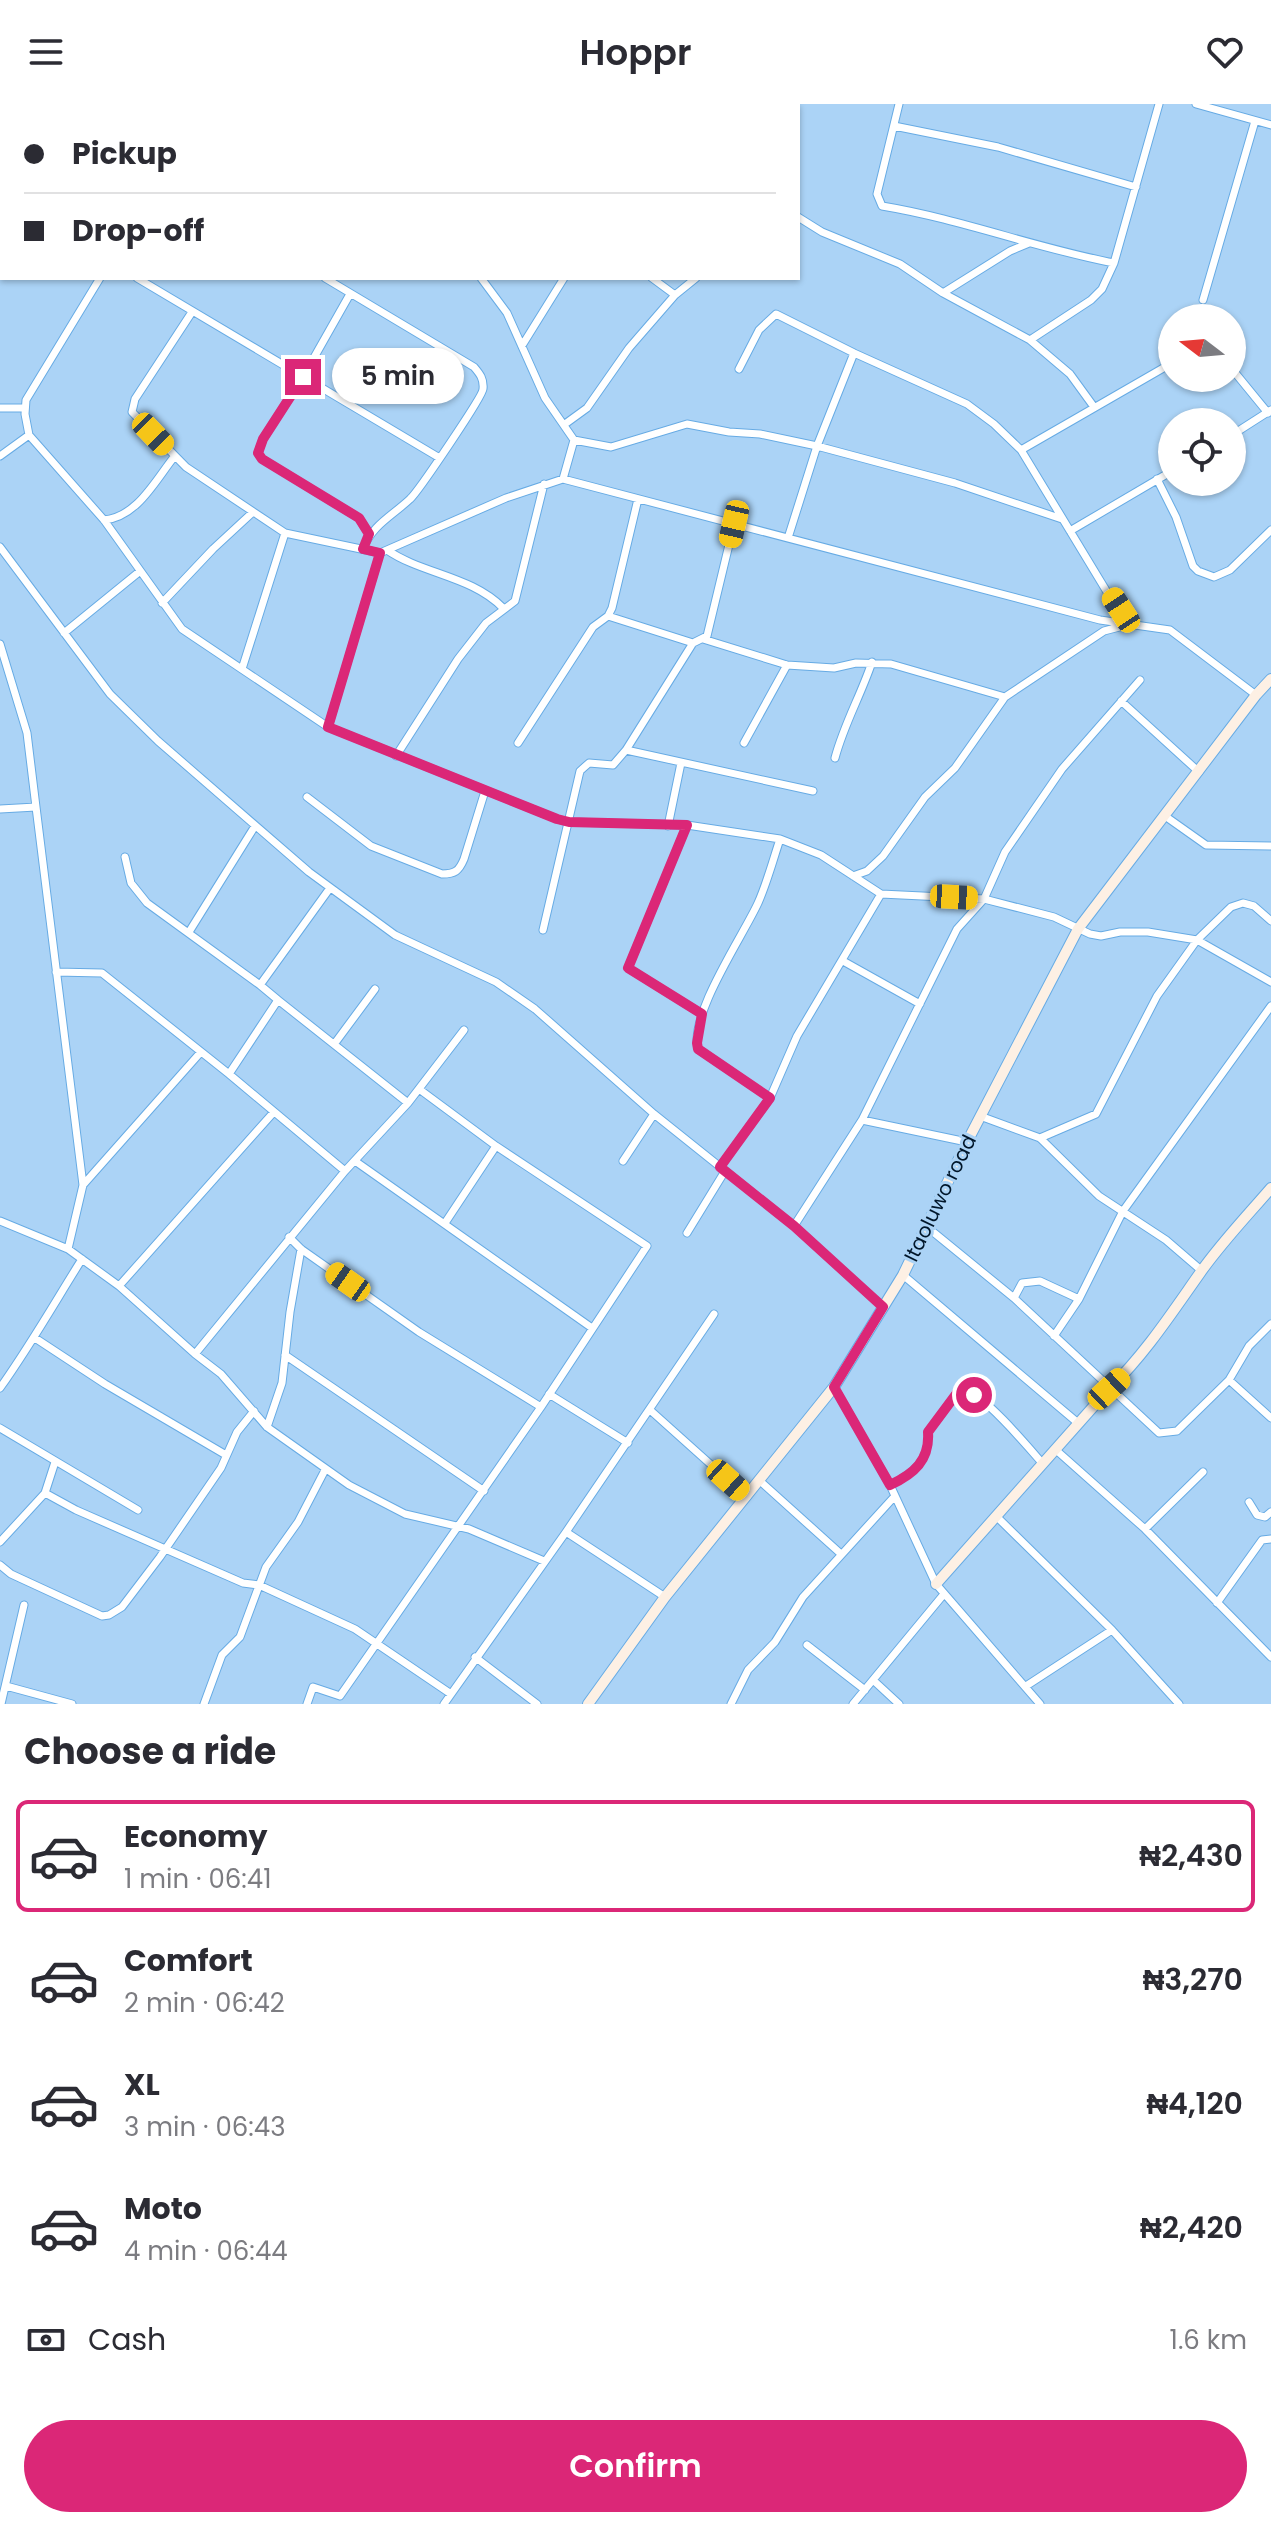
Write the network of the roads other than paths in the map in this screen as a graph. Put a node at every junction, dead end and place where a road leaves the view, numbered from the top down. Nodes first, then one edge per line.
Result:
1 (899, 104) edge
2 (1159, 104) edge
3 (1195, 104) edge
4 (1255, 121) junction
5 (1271, 125) edge
6 (894, 126) junction
7 (1136, 187) junction
8 (800, 218) edge
9 (1029, 243) junction
10 (1114, 263) junction
11 (99, 280) edge
12 (140, 280) edge
13 (328, 280) edge
14 (482, 280) edge
15 (563, 280) edge
16 (655, 280) edge
17 (694, 280) edge
18 (943, 293) junction
19 (350, 294) junction
20 (675, 295) junction
21 (1203, 300) dead end
22 (192, 312) junction
23 (1030, 340) junction
24 (523, 344) junction
25 (854, 353) junction
26 (739, 369) dead end
27 (1158, 371) edge
28 (303, 377) junction
29 (1246, 385) edge
30 (1094, 407) junction
31 (0, 408) edge
32 (24, 408) junction
33 (1269, 411) edge
34 (565, 424) junction
35 (1246, 426) edge
36 (29, 435) junction
37 (574, 440) junction
38 (817, 446) junction
39 (1021, 450) junction
40 (0, 456) edge
41 (174, 457) junction
42 (438, 457) junction
43 (563, 479) junction
44 (1157, 479) joint
45 (544, 484) junction
46 (638, 499) junction
47 (253, 512) junction
48 (1062, 519) junction
49 (104, 520) junction
50 (734, 524) junction
51 (1271, 530) edge
52 (1070, 531) junction
53 (285, 533) junction
54 (369, 534) junction
55 (788, 538) junction
56 (0, 547) edge
57 (363, 549) junction
58 (383, 552) junction
59 (139, 572) junction
60 (162, 603) junction
61 (503, 608) junction
62 (608, 616) junction
63 (1127, 625) junction
64 (64, 633) junction
65 (703, 639) junction
66 (693, 643) junction
67 (0, 644) edge
68 (872, 662) junction
69 (787, 665) junction
70 (242, 669) junction
71 (1271, 679) edge
72 (1140, 680) dead end
73 (1256, 695) junction
74 (1005, 697) junction
75 (1121, 701) junction
76 (328, 727) junction
77 (518, 743) dead end
78 (744, 743) dead end
79 (626, 750) junction
80 (396, 756) junction
81 (835, 758) dead end
82 (681, 763) junction
83 (1199, 772) junction
84 (485, 791) junction
85 (813, 791) dead end
86 (307, 797) dead end
87 (36, 807) junction
88 (0, 809) edge
89 (1165, 816) junction
90 (569, 822) junction
91 (687, 825) junction
92 (255, 826) junction
93 (668, 826) junction
94 (780, 839) junction
95 (1271, 846) edge
96 (125, 857) dead end
97 (853, 876) junction
98 (330, 888) junction
99 (881, 894) junction
100 (984, 899) junction
101 (1271, 921) edge
102 (1078, 929) junction
103 (543, 930) dead end
104 (189, 932) junction
105 (1197, 940) junction
106 (843, 961) junction
107 (56, 972) junction
108 (1271, 982) edge
109 (260, 985) junction
110 (375, 989) dead end
111 (278, 1000) junction
112 (920, 1004) junction
113 (1271, 1006) edge
114 (702, 1014) junction
115 (464, 1030) dead end
116 (335, 1043) junction
117 (200, 1053) junction
118 (229, 1074) junction
119 (419, 1089) junction
120 (770, 1098) junction
121 (408, 1103) junction
122 (273, 1113) junction
123 (654, 1114) junction
124 (980, 1116) junction
125 (862, 1120) junction
126 (1040, 1138) junction
127 (967, 1142) junction
128 (496, 1146) junction
129 (355, 1161) junction
130 (623, 1161) dead end
131 (723, 1169) junction
132 (345, 1171) junction
133 (83, 1185) junction
134 (1271, 1188) edge
135 (1123, 1211) junction
136 (0, 1221) edge
137 (445, 1223) junction
138 (794, 1226) junction
139 (927, 1227) junction
140 (687, 1233) dead end
141 (289, 1237) junction
142 (68, 1249) junction
143 (301, 1249) junction
144 (82, 1259) junction
145 (1202, 1271) junction
146 (903, 1275) junction
147 (119, 1286) junction
148 (1014, 1298) junction
149 (1079, 1299) junction
150 (883, 1307) junction
151 (714, 1314) dead end
152 (1271, 1324) edge
153 (592, 1328) junction
154 (1054, 1336) junction
155 (35, 1338) junction
156 (195, 1354) junction
157 (285, 1355) junction
158 (1229, 1380) junction
159 (834, 1387) junction
160 (0, 1388) edge
161 (1109, 1389) junction
162 (549, 1394) junction
163 (541, 1407) junction
164 (650, 1410) junction
165 (254, 1411) junction
166 (1271, 1418) edge
167 (1078, 1423) junction
168 (267, 1427) junction
169 (0, 1428) edge
170 (628, 1443) junction
171 (1056, 1450) junction
172 (226, 1455) junction
173 (55, 1462) junction
174 (1043, 1464) junction
175 (325, 1470) junction
176 (1203, 1472) dead end
177 (760, 1481) junction
178 (890, 1485) junction
179 (484, 1491) junction
180 (45, 1493) junction
181 (747, 1497) junction
182 (894, 1497) junction
183 (1249, 1502) dead end
184 (138, 1510) dead end
185 (1271, 1512) edge
186 (997, 1517) junction
187 (459, 1527) junction
188 (1145, 1529) junction
189 (566, 1532) junction
190 (1271, 1539) edge
191 (0, 1542) edge
192 (165, 1548) junction
193 (841, 1554) junction
194 (544, 1561) junction
195 (0, 1565) edge
196 (936, 1584) junction
197 (259, 1585) junction
198 (944, 1594) junction
199 (665, 1597) junction
200 (1217, 1603) junction
201 (24, 1605) dead end
202 (1112, 1630) junction
203 (376, 1644) junction
204 (807, 1645) dead end
205 (475, 1657) junction
206 (1271, 1657) edge
207 (873, 1680) junction
208 (6, 1686) junction
209 (1026, 1686) junction
210 (865, 1690) junction
211 (451, 1694) junction
212 (590, 1703) edge
213 (1, 1704) edge
214 (72, 1704) edge
215 (204, 1704) edge
216 (307, 1704) edge
217 (444, 1704) edge
218 (537, 1704) edge
219 (731, 1704) edge
220 (853, 1704) edge
221 (899, 1704) edge
222 (1040, 1704) edge
223 (1179, 1704) edge

1 - 6 street
2 - 7 street
3 - 4 street
4 - 5 street
4 - 21 street
6 - 7 street
6 - 9 street
7 - 10 street
8 - 18 street
9 - 10 street
9 - 18 street
10 - 23 street
11 - 32 street
12 - 22 street
13 - 19 street
14 - 24 street
15 - 24 street
16 - 20 street
17 - 20 street
18 - 23 street
19 - 28 street
19 - 42 street
20 - 34 street
22 - 28 street
22 - 41 street
23 - 30 street
24 - 34 street
25 - 26 street
25 - 38 street
25 - 39 street
27 - 30 street
28 - 42 street
28 - 54 street
29 - 33 street
30 - 39 street
31 - 32 street
32 - 36 street
33 - 35 street
34 - 37 street
36 - 40 street
36 - 49 street
37 - 38 street
37 - 43 street
38 - 48 street
38 - 55 street
39 - 48 street
41 - 47 street
41 - 49 street
42 - 54 street
43 - 45 street
43 - 46 street
44 - 51 street
44 - 52 street
45 - 58 street
45 - 61 street
46 - 50 street
46 - 62 street
47 - 53 street
47 - 60 street
48 - 52 street
49 - 59 street
50 - 55 street
50 - 65 street
52 - 63 street
53 - 57 street
53 - 70 street
54 - 57 street
55 - 63 street
56 - 64 street
57 - 58 street
58 - 61 street
58 - 76 street
59 - 60 street
59 - 64 street
60 - 70 street
61 - 80 street
62 - 66 street
62 - 77 street
63 - 73 street
63 - 74 street
64 - 92 street
65 - 66 street
65 - 69 street
66 - 79 street
67 - 87 street
68 - 69 street
68 - 74 street
68 - 81 street
69 - 78 street
70 - 76 street
71 - 73 street, Itaoluwo road
72 - 75 street
73 - 83 street, Itaoluwo road
74 - 97 street
75 - 83 street
75 - 100 street
76 - 80 street
79 - 82 street
79 - 90 street
80 - 84 street
82 - 85 street
82 - 93 street
83 - 89 street, Itaoluwo road
84 - 86 street
84 - 90 street
87 - 88 street
87 - 107 street
89 - 95 street
89 - 102 street, Itaoluwo road
90 - 93 street
90 - 103 street
91 - 93 street
91 - 94 street
91 - 114 street
92 - 98 street
92 - 104 street
94 - 97 street
94 - 114 street
96 - 104 street
97 - 99 street
98 - 109 street
98 - 123 street
99 - 100 street
99 - 106 street
100 - 102 street
100 - 112 street
101 - 105 street
102 - 105 street
102 - 124 street, Itaoluwo road
104 - 109 street
105 - 108 street
105 - 126 street
106 - 112 street
106 - 120 street
107 - 117 street
107 - 133 street
109 - 111 street
110 - 116 street
111 - 116 street
111 - 118 street
112 - 125 street
113 - 135 street
114 - 120 street
115 - 119 street
116 - 121 street
117 - 118 street
117 - 133 street
118 - 122 street
119 - 121 street
119 - 128 street
120 - 131 street
121 - 129 street
122 - 132 street
122 - 147 street
123 - 130 street
123 - 131 street
124 - 126 street
124 - 127 street, Itaoluwo road
125 - 127 street
125 - 138 street
126 - 135 street
127 - 139 street, Itaoluwo road
128 - 137 street
128 - 153 street
129 - 132 street
129 - 137 street
131 - 138 street
131 - 140 street
132 - 141 street
133 - 142 street
134 - 145 street
135 - 145 street
135 - 149 street
136 - 142 street
137 - 153 street
138 - 150 street
139 - 146 street, Itaoluwo road
139 - 148 street
141 - 143 street
141 - 156 street
142 - 144 street
143 - 157 street
143 - 163 street
144 - 147 street
144 - 155 street
145 - 161 street
146 - 150 street, Itaoluwo road
146 - 167 street
147 - 156 street
148 - 149 street
148 - 154 street
149 - 154 street
150 - 159 street, Itaoluwo road
151 - 164 street
152 - 158 street
153 - 162 street
154 - 161 street
155 - 160 street
155 - 172 street
156 - 165 street
157 - 168 street
157 - 179 street
158 - 161 street
158 - 166 street
159 - 177 street, Itaoluwo road
159 - 178 street
161 - 167 street
162 - 163 street
162 - 170 street
163 - 179 street
164 - 170 street
164 - 181 street
165 - 168 street
165 - 172 street
167 - 171 street
168 - 175 street
169 - 173 street
170 - 189 street
171 - 174 street
171 - 188 street
172 - 192 street
173 - 180 street
173 - 184 street
174 - 178 street
174 - 186 street
175 - 187 street
175 - 197 street
176 - 188 street
177 - 181 street, Itaoluwo road
177 - 193 street
178 - 182 street
179 - 187 street
180 - 191 street
180 - 192 street
181 - 199 street, Itaoluwo road
182 - 193 street
182 - 196 street
183 - 185 street
186 - 196 street
186 - 202 street
187 - 194 street
187 - 203 street
188 - 200 street
189 - 194 street
189 - 199 street
190 - 200 street
192 - 195 street
192 - 197 street
193 - 219 street
194 - 205 street
196 - 198 street
197 - 203 street
197 - 215 street
198 - 207 street
198 - 209 street
199 - 212 street, Itaoluwo road
200 - 206 street
201 - 208 street
202 - 209 street
202 - 223 street
203 - 211 street
203 - 216 street
204 - 210 street
205 - 211 street
205 - 218 street
207 - 210 street
207 - 221 street
208 - 213 street
208 - 214 street
209 - 222 street
210 - 220 street
211 - 217 street

